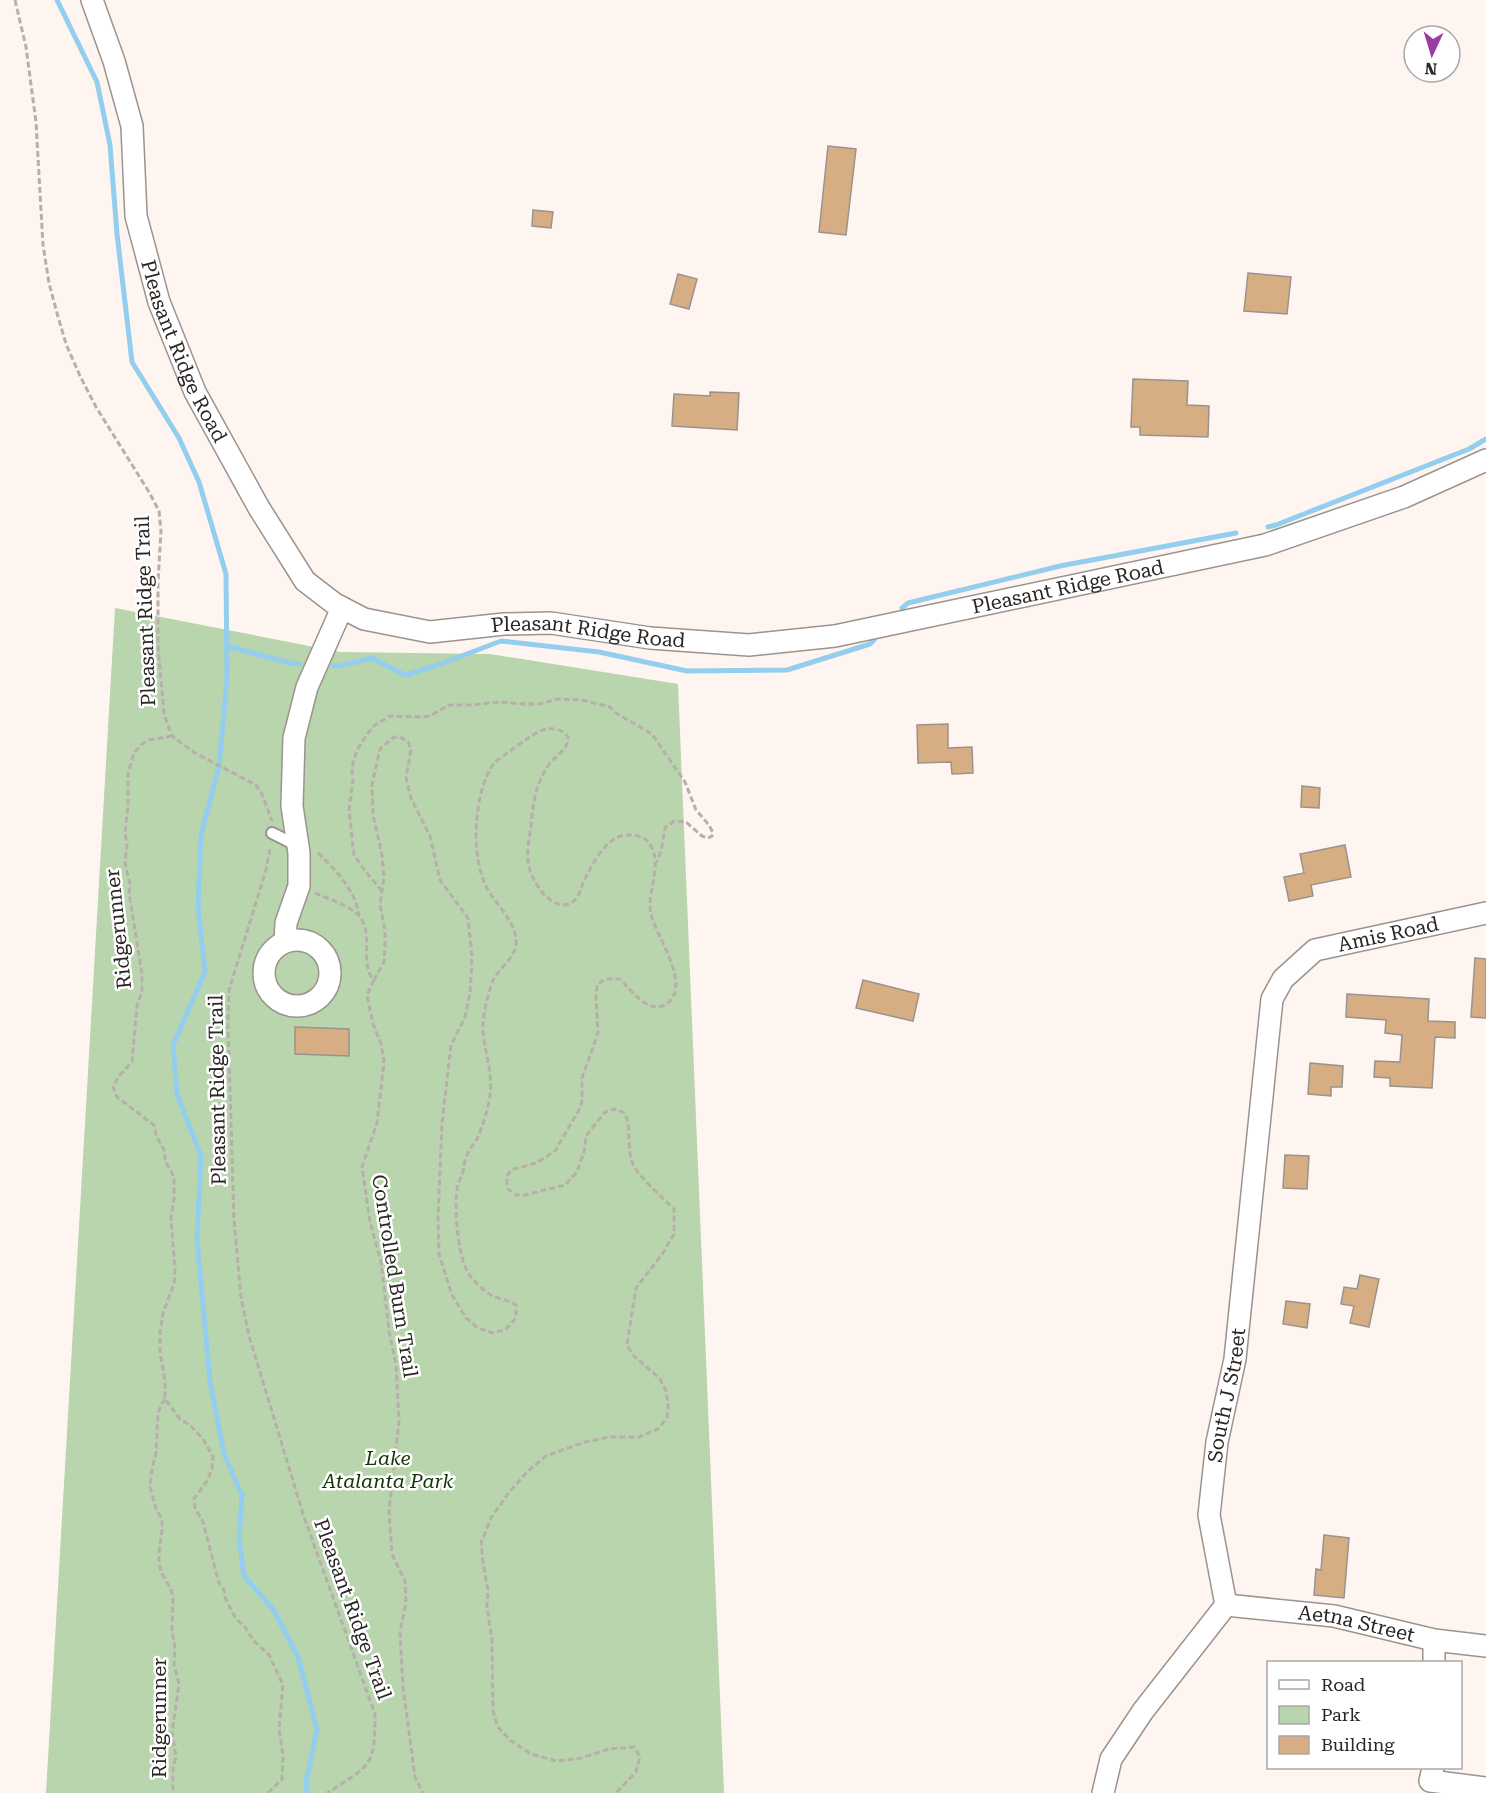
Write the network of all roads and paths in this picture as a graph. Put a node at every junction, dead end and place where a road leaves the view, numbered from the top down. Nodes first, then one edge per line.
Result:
1 (15, 0) edge
2 (92, 0) edge
3 (1486, 460) edge
4 (342, 608) junction
5 (172, 736) junction
6 (272, 819) junction
7 (272, 832) junction
8 (297, 840) junction
9 (655, 866) junction
10 (299, 886) junction
11 (382, 891) junction
12 (1486, 913) edge
13 (359, 915) junction
14 (285, 942) dead end
15 (1296, 966) joint
16 (374, 980) junction
17 (165, 1399) junction
18 (1226, 1605) junction
19 (1434, 1640) junction
20 (1486, 1646) edge
21 (1434, 1661) edge
22 (1431, 1774) edge
23 (1486, 1788) edge
24 (173, 1793) edge
25 (268, 1793) edge
26 (327, 1793) edge
27 (423, 1793) edge
28 (616, 1793) edge
29 (1103, 1793) edge

1 - 5 path, Pleasant Ridge Trail
2 - 4 street, Pleasant Ridge Road
3 - 4 street, Pleasant Ridge Road
4 - 8 street
5 - 6 path, Pleasant Ridge Trail
5 - 17 path, Ridgerunner
6 - 7 path, Pleasant Ridge Trail
6 - 8 path, Controlled Burn Trail
7 - 8 lane
7 - 26 path, Pleasant Ridge Trail
8 - 10 street
8 - 13 path, Controlled Burn Trail
9 - 11 path, Controlled Burn Trail
9 - 11 path, Controlled Burn Trail
9 - 28 path, Controlled Burn Trail
10 - 13 path
10 - 14 street
11 - 16 path, Controlled Burn Trail
12 - 15 street, Amis Road
13 - 16 path, Controlled Burn Trail
15 - 18 street, South J Street
16 - 27 path, Controlled Burn Trail
17 - 24 path, Ridgerunner
17 - 25 path
18 - 19 street, Aetna Street
18 - 29 street
19 - 20 street, Aetna Street
19 - 21 street
22 - 23 street

